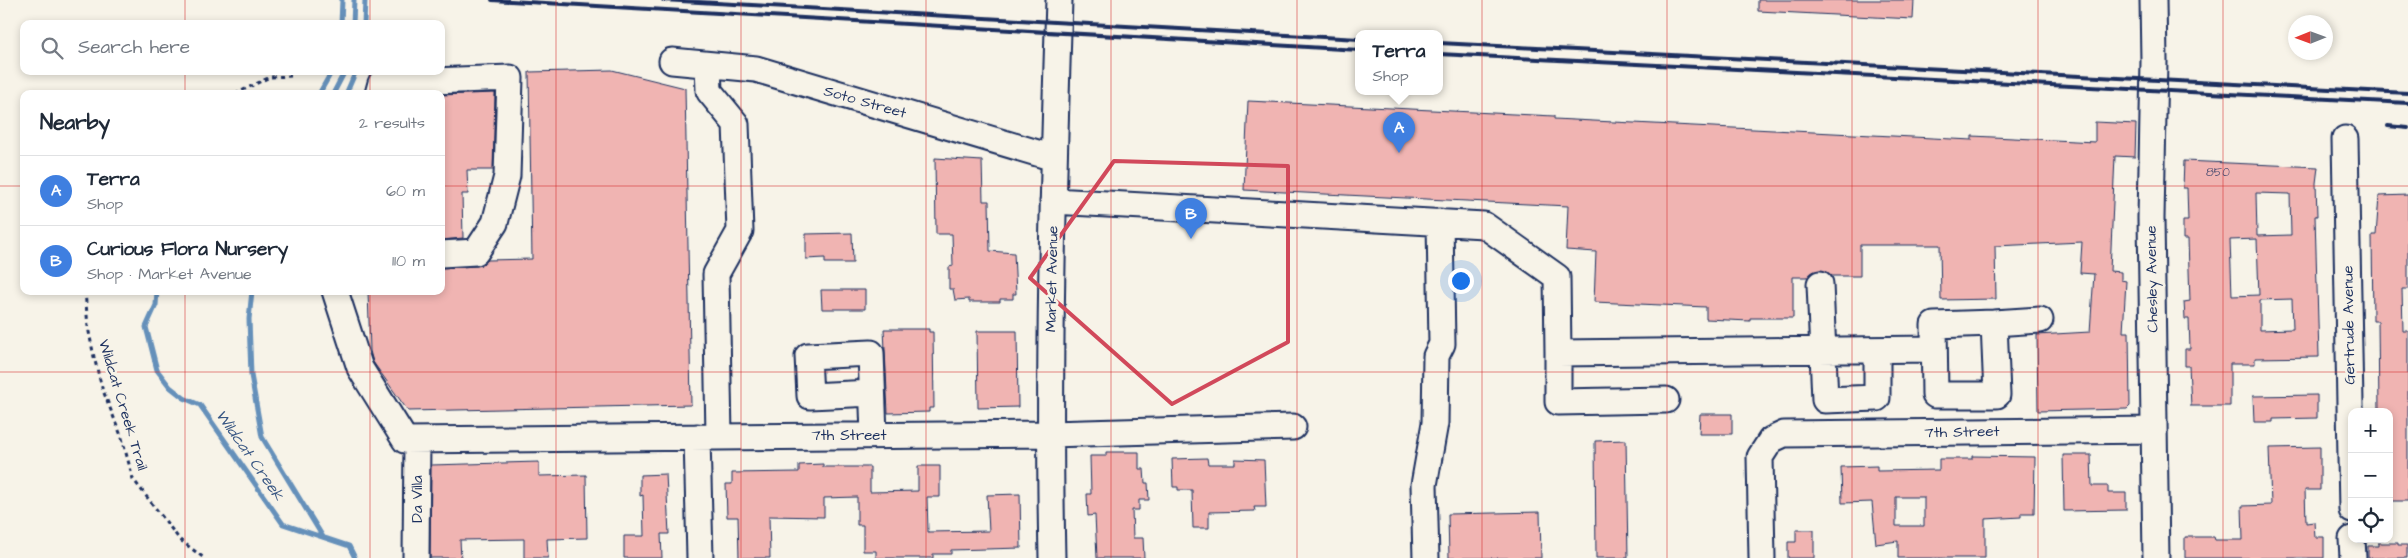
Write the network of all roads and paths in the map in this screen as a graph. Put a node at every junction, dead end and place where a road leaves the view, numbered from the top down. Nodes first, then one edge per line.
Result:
1 (1059, 0) edge
2 (2153, 0) edge
3 (672, 61) dead end
4 (708, 65) junction
5 (291, 76) dead end
6 (243, 90) edge
7 (379, 90) edge
8 (2345, 139) dead end
9 (1054, 158) junction
10 (1053, 201) junction
11 (1440, 222) junction
12 (445, 254) edge
13 (1820, 284) dead end
14 (85, 295) edge
15 (336, 295) edge
16 (2040, 320) dead end
17 (1994, 323) junction
18 (1934, 349) junction
19 (1822, 350) junction
20 (1877, 350) junction
21 (1558, 353) junction
22 (872, 393) dead end
23 (1962, 395) junction
24 (1666, 400) dead end
25 (1293, 427) dead end
26 (2154, 430) junction
27 (1963, 432) junction
28 (874, 434) junction
29 (1050, 434) junction
30 (708, 436) junction
31 (411, 440) junction
32 (2352, 498) edge
33 (2352, 543) edge
34 (204, 558) edge
35 (416, 558) edge
36 (700, 558) edge
37 (1052, 558) edge
38 (1426, 558) edge
39 (1762, 558) edge
40 (2156, 558) edge
41 (2353, 558) edge

1 - 9 street, Market Avenue
2 - 26 street, Chesley Avenue
3 - 4 street, Soto Street
4 - 9 street, Soto Street
4 - 30 street
5 - 6 path
7 - 12 street
8 - 32 street, Gertrude Avenue
9 - 10 street, Market Avenue
10 - 11 street
10 - 29 street, Market Avenue
11 - 21 street
11 - 38 street
13 - 19 street
14 - 34 path, Wildcat Creek Trail
15 - 31 street
16 - 17 street
17 - 18 street
17 - 23 street
18 - 20 street
18 - 23 street
19 - 20 street
19 - 20 street
19 - 21 street
21 - 24 street
22 - 28 street
23 - 27 street
25 - 29 street, 7th Street
26 - 27 street, 7th Street
26 - 40 street, Chesley Avenue
27 - 39 street, 7th Street
28 - 29 street, 7th Street
28 - 30 street, 7th Street
29 - 37 street, Market Avenue
30 - 31 street, 7th Street
30 - 36 street
31 - 35 street, Da Villa
33 - 41 street

